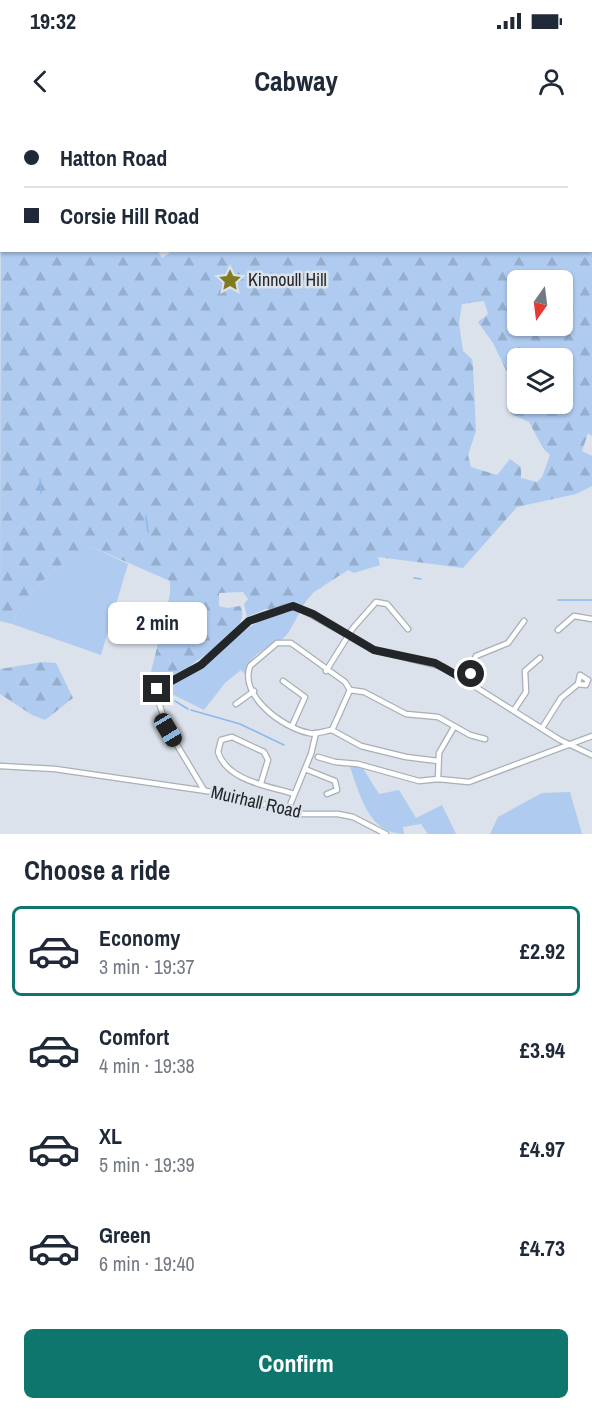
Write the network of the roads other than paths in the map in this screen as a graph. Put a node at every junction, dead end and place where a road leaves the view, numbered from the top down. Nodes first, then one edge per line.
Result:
1 (592, 620) edge
2 (524, 621) dead end
3 (514, 622) dead end
4 (518, 628) junction
5 (408, 629) dead end
6 (558, 630) dead end
7 (348, 635) junction
8 (540, 658) dead end
9 (326, 671) junction
10 (282, 681) dead end
11 (467, 681) junction
12 (578, 684) dead end
13 (350, 690) junction
14 (254, 691) junction
15 (236, 704) dead end
16 (514, 710) junction
17 (292, 726) junction
18 (454, 727) junction
19 (542, 728) junction
20 (332, 730) junction
21 (316, 733) junction
22 (592, 736) edge
23 (485, 739) dead end
24 (570, 744) junction
25 (592, 755) edge
26 (318, 757) dead end
27 (438, 761) junction
28 (0, 766) edge
29 (304, 769) junction
30 (438, 779) junction
31 (261, 783) junction
32 (204, 790) junction
33 (294, 794) junction
34 (327, 794) dead end
35 (288, 810) junction
36 (386, 834) edge

1 - 6 street
2 - 4 street
3 - 4 street
4 - 11 street
5 - 7 street
7 - 9 street
7 - 11 street
7 - 32 street
8 - 16 street
9 - 13 street
9 - 14 street
10 - 17 street
11 - 16 street
12 - 19 street
13 - 18 street
13 - 20 street
14 - 15 street
14 - 17 street
16 - 19 street
17 - 21 street
18 - 23 street
18 - 27 street
19 - 24 street
20 - 21 street
20 - 27 street
21 - 29 street
22 - 24 street
24 - 25 street
24 - 30 street
26 - 30 street
27 - 30 street
28 - 32 street, Muirhall Road
29 - 33 street
29 - 34 street
31 - 31 street
31 - 33 street
32 - 35 street, Muirhall Road
33 - 35 street
35 - 36 street, Muirhall Road

